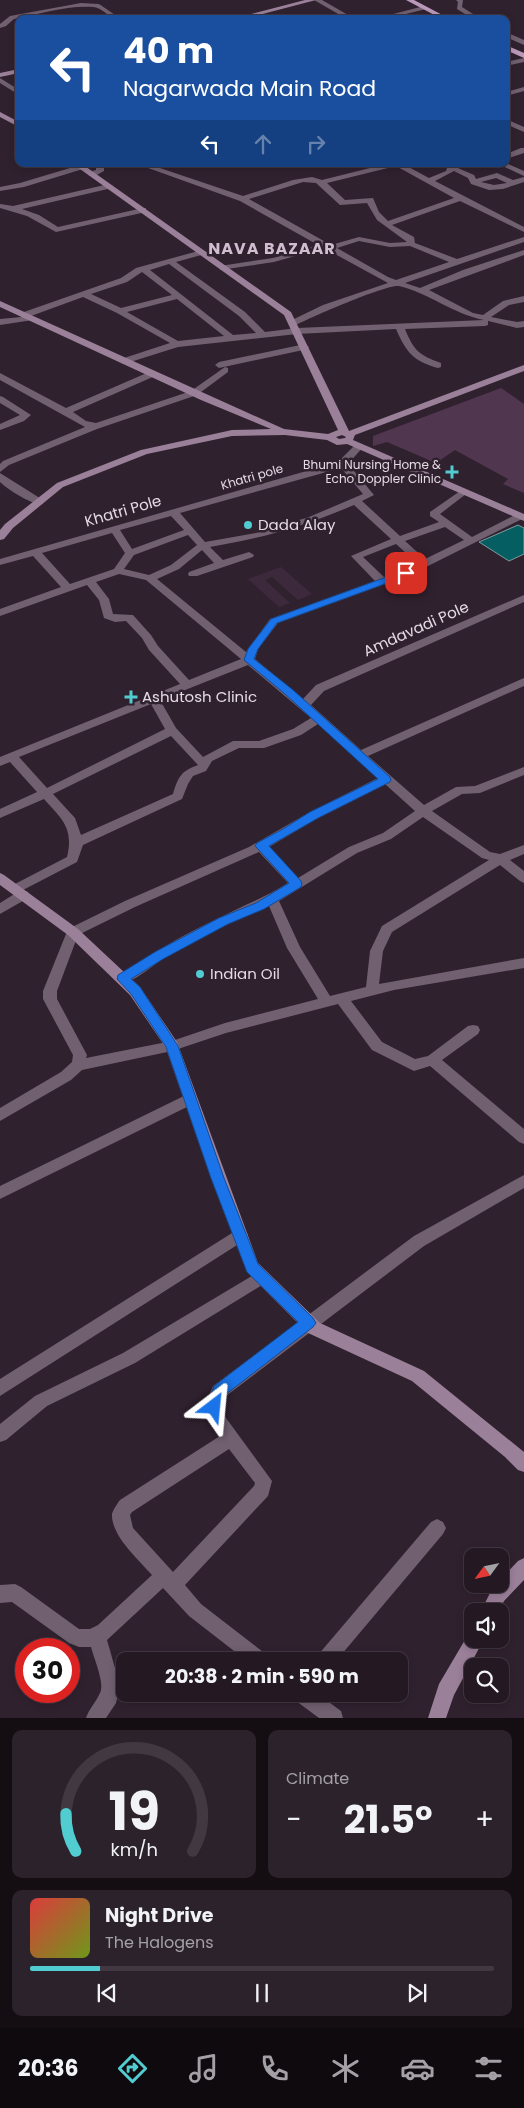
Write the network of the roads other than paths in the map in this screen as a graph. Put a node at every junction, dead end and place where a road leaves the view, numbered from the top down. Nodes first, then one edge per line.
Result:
1 (313, 0) edge
2 (317, 0) edge
3 (409, 0) edge
4 (459, 0) edge
5 (81, 2) edge
6 (424, 8) junction
7 (21, 15) edge
8 (112, 15) edge
9 (251, 15) edge
10 (345, 15) edge
11 (394, 15) edge
12 (439, 15) edge
13 (471, 15) edge
14 (15, 16) edge
15 (0, 26) edge
16 (516, 32) dead end
17 (510, 33) edge
18 (510, 36) edge
19 (524, 43) edge
20 (510, 49) edge
21 (524, 58) edge
22 (510, 63) edge
23 (15, 72) edge
24 (0, 75) edge
25 (0, 80) edge
26 (524, 89) edge
27 (15, 90) edge
28 (510, 93) edge
29 (0, 114) edge
30 (15, 123) edge
31 (510, 123) edge
32 (524, 130) edge
33 (524, 150) edge
34 (510, 155) edge
35 (72, 167) edge
36 (81, 167) edge
37 (100, 167) edge
38 (155, 167) edge
39 (382, 167) edge
40 (403, 167) edge
41 (451, 167) joint
42 (509, 167) edge
43 (92, 174) junction
44 (524, 174) edge
45 (524, 179) edge
46 (429, 181) junction
47 (321, 182) junction
48 (474, 182) junction
49 (513, 183) junction
50 (109, 186) junction
51 (0, 189) edge
52 (460, 198) junction
53 (243, 199) junction
54 (0, 206) edge
55 (14, 208) junction
56 (143, 210) junction
57 (387, 224) junction
58 (524, 230) edge
59 (524, 239) edge
60 (411, 244) junction
61 (327, 247) junction
62 (202, 252) junction
63 (524, 252) edge
64 (170, 261) junction
65 (458, 262) junction
66 (223, 268) junction
67 (144, 269) junction
68 (397, 283) junction
69 (420, 291) junction
70 (83, 294) junction
71 (178, 296) junction
72 (524, 299) edge
73 (0, 304) edge
74 (120, 311) junction
75 (27, 317) junction
76 (484, 318) junction
77 (0, 322) edge
78 (503, 322) junction
79 (524, 324) edge
80 (398, 326) junction
81 (295, 327) junction
82 (263, 334) junction
83 (231, 338) junction
84 (178, 344) junction
85 (305, 347) junction
86 (124, 361) junction
87 (438, 365) dead end
88 (524, 368) edge
89 (152, 374) junction
90 (0, 376) edge
91 (194, 393) junction
92 (0, 399) edge
93 (66, 412) junction
94 (0, 427) edge
95 (93, 427) junction
96 (285, 432) junction
97 (347, 436) junction
98 (360, 446) junction
99 (342, 464) junction
100 (0, 469) edge
101 (0, 476) edge
102 (463, 492) junction
103 (356, 501) junction
104 (39, 502) junction
105 (173, 512) junction
106 (523, 517) edge
107 (446, 523) junction
108 (114, 530) junction
109 (190, 531) junction
110 (0, 537) edge
111 (398, 540) junction
112 (471, 541) junction
113 (203, 545) junction
114 (35, 551) junction
115 (130, 553) junction
116 (249, 555) dead end
117 (0, 562) edge
118 (220, 564) junction
119 (424, 564) junction
120 (118, 571) junction
121 (193, 574) dead end
122 (150, 578) junction
123 (89, 581) junction
124 (383, 582) junction
125 (68, 588) junction
126 (524, 598) edge
127 (0, 613) edge
128 (249, 660) junction
129 (524, 682) edge
130 (187, 685) junction
131 (154, 698) junction
132 (304, 705) junction
133 (319, 718) junction
134 (172, 730) junction
135 (360, 755) junction
136 (5, 759) edge
137 (204, 765) junction
138 (524, 771) edge
139 (386, 780) junction
140 (44, 792) junction
141 (423, 811) junction
142 (0, 814) edge
143 (77, 842) junction
144 (261, 846) junction
145 (524, 849) edge
146 (501, 859) junction
147 (0, 878) edge
148 (524, 878) edge
149 (296, 884) junction
150 (19, 892) junction
151 (272, 899) junction
152 (0, 909) edge
153 (73, 932) junction
154 (524, 963) edge
155 (123, 979) junction
156 (372, 991) junction
157 (334, 1000) junction
158 (473, 1030) dead end
159 (172, 1046) junction
160 (432, 1060) junction
161 (78, 1065) junction
162 (190, 1099) junction
163 (0, 1115) edge
164 (524, 1138) edge
165 (524, 1181) edge
166 (0, 1193) edge
167 (240, 1235) junction
168 (262, 1277) junction
169 (308, 1323) junction
170 (0, 1388) edge
171 (0, 1434) edge
172 (232, 1438) junction
173 (524, 1464) edge
174 (437, 1528) dead end
175 (524, 1567) edge
176 (168, 1580) junction
177 (0, 1594) edge
178 (494, 1603) edge
179 (97, 1636) junction
180 (470, 1648) edge
181 (250, 1652) edge
182 (332, 1652) edge
183 (314, 1702) edge
184 (95, 1718) edge
185 (334, 1718) edge
186 (437, 1718) edge

1 - 9 main road
2 - 10 street
3 - 6 main road
4 - 13 street
5 - 7 street
5 - 8 street
6 - 11 street
6 - 12 main road
14 - 15 street
16 - 17 street
18 - 19 street
20 - 21 main road
21 - 22 street
23 - 24 main road
25 - 27 street
26 - 28 street
29 - 30 main road
31 - 32 street
33 - 34 street
35 - 51 street
36 - 43 main road
37 - 43 street
38 - 53 street
39 - 47 street
40 - 46 street
41 - 46 street
41 - 48 street
42 - 44 street
43 - 50 main road
45 - 49 street
46 - 52 street
47 - 53 street
47 - 57 street
48 - 49 street
48 - 49 street
50 - 55 street
50 - 56 main road
52 - 57 street
52 - 58 street
53 - 61 street
54 - 55 street
55 - 56 street
56 - 62 main road
57 - 60 street
59 - 65 street
60 - 61 street
60 - 65 street
61 - 66 street
61 - 68 street
62 - 64 street
62 - 66 main road
63 - 69 street
64 - 67 street
64 - 82 street
65 - 68 street
66 - 81 main road
67 - 70 street
67 - 71 street
68 - 69 street
68 - 81 street
69 - 76 street
70 - 74 street
70 - 75 street
71 - 74 street
71 - 83 street
72 - 76 street
73 - 75 main road
74 - 84 street
75 - 77 street
75 - 86 main road
76 - 78 street
78 - 79 street
78 - 80 street
80 - 81 street
80 - 87 street
81 - 82 street
81 - 85 main road
82 - 83 street
83 - 84 street
84 - 86 street
85 - 91 street
85 - 97 main road
86 - 89 main road
88 - 97 main road
89 - 91 main road
89 - 93 street
90 - 93 street
91 - 95 street
91 - 96 main road
92 - 94 street
93 - 95 street
95 - 100 street
96 - 97 main road
96 - 104 main road
97 - 98 main road
98 - 99 street, Khatri pole
98 - 102 main road
99 - 103 street
99 - 105 street, Khatri pole
101 - 104 street
102 - 106 main road
102 - 107 street
103 - 111 street
103 - 113 street
104 - 110 main road
105 - 108 street, Khatri Pole
105 - 109 street, Khatri Pole
106 - 112 street
107 - 111 street
107 - 112 street
108 - 114 street, Khatri Pole
108 - 115 street
109 - 113 street, Khatri Pole
109 - 115 street
111 - 119 street
111 - 124 street
112 - 119 street
113 - 118 street, Khatri Pole
113 - 122 street
114 - 117 street, Khatri Pole
114 - 125 street
115 - 120 street
116 - 118 street
118 - 121 street
119 - 124 street
120 - 122 street
120 - 123 street
122 - 128 street
123 - 125 street
123 - 130 street
124 - 128 street
125 - 127 street
126 - 132 street, Amdavadi Pole
128 - 130 street
128 - 132 street
129 - 135 street
130 - 131 street
131 - 134 street
131 - 136 street
132 - 133 street
133 - 135 street
133 - 137 street
134 - 137 street
134 - 140 street
135 - 139 street
136 - 140 street
137 - 143 street
138 - 141 street
139 - 141 street
139 - 144 street
140 - 142 street
140 - 143 street
141 - 146 street
141 - 149 street
143 - 150 street
144 - 149 street
144 - 153 street
145 - 146 street
146 - 148 street
146 - 156 street
147 - 150 main road
149 - 151 street
150 - 152 street
150 - 153 main road
151 - 155 street
151 - 157 street
153 - 155 main road
153 - 161 street
154 - 156 street
155 - 159 main road
156 - 157 street
157 - 159 street
157 - 160 street
158 - 160 street
159 - 161 street
159 - 162 main road
160 - 164 street
161 - 163 street
162 - 166 street
162 - 167 main road
165 - 169 street
167 - 168 main road
167 - 170 street
168 - 169 main road
168 - 171 street
169 - 172 street
169 - 173 main road
172 - 176 street
172 - 176 street
174 - 182 street
175 - 178 main road
176 - 179 street
176 - 181 street
177 - 179 street
179 - 184 street
180 - 186 main road
183 - 185 street

